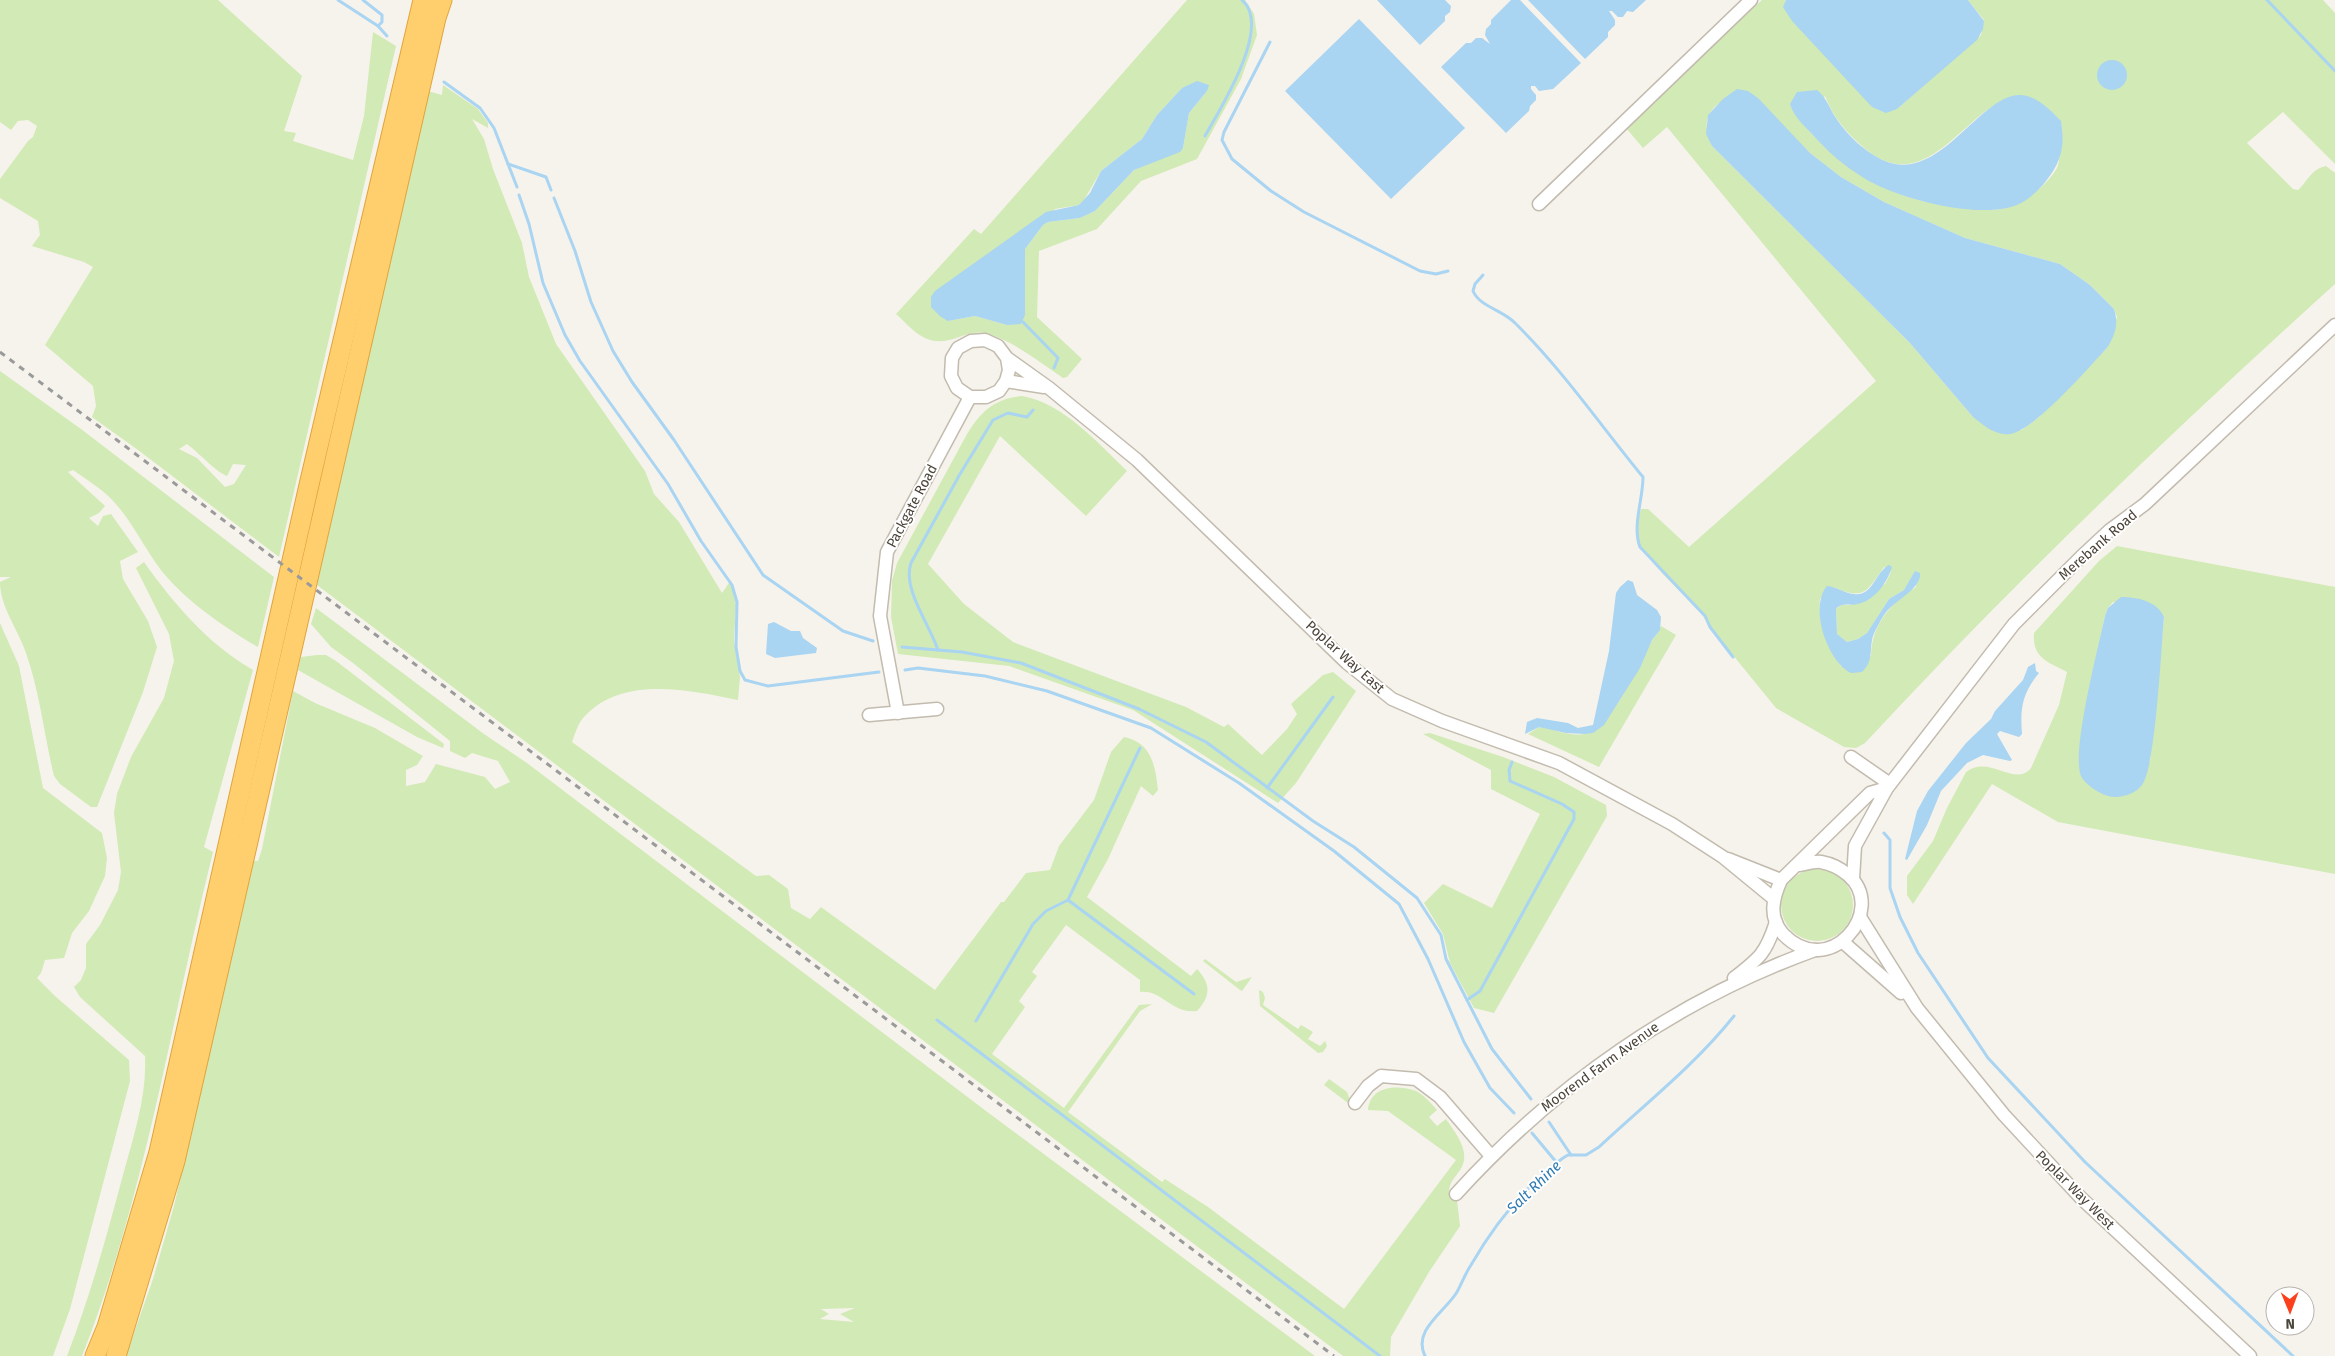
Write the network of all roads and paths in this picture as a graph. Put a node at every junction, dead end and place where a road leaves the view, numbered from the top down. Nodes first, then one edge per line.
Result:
1 (423, 0) edge
2 (442, 0) edge
3 (1751, 0) edge
4 (1539, 204) dead end
5 (2335, 324) edge
6 (1007, 358) junction
7 (1006, 380) junction
8 (1049, 388) junction
9 (970, 396) junction
10 (937, 709) dead end
11 (898, 713) junction
12 (869, 715) dead end
13 (1851, 757) dead end
14 (1888, 786) junction
15 (1723, 857) junction
16 (1799, 865) junction
17 (1853, 879) junction
18 (1781, 880) junction
19 (1773, 898) junction
20 (1860, 917) junction
21 (1776, 922) junction
22 (1843, 942) junction
23 (1815, 950) junction
24 (1718, 990) junction
25 (1917, 1008) junction
26 (1356, 1103) dead end
27 (1491, 1156) junction
28 (1456, 1194) dead end
29 (95, 1356) edge
30 (116, 1356) edge
31 (2250, 1356) edge

1 - 29 highway
2 - 30 highway
3 - 4 street
5 - 14 street, Merebank Road
6 - 7 street
6 - 8 street, Poplar Way East
6 - 9 street, Poplar Way East
7 - 8 street, Poplar Way East
7 - 9 street
8 - 15 street, Poplar Way East
9 - 11 street, Packgate Road
10 - 11 street
11 - 12 street
13 - 14 street
14 - 16 street, Merebank Road
14 - 17 street, Merebank Road
15 - 18 street, Poplar Way East
15 - 19 street, Poplar Way East
16 - 17 street
16 - 18 street
17 - 20 street
18 - 19 street
19 - 21 street
20 - 22 street
20 - 25 street, Poplar Way West
21 - 23 street
21 - 24 street, Moorend Farm Avenue
22 - 23 street
22 - 25 street, Poplar Way West
23 - 24 street, Moorend Farm Avenue
24 - 27 street, Moorend Farm Avenue
25 - 31 street, Poplar Way West
26 - 27 street
27 - 28 street, Moorend Farm Avenue

